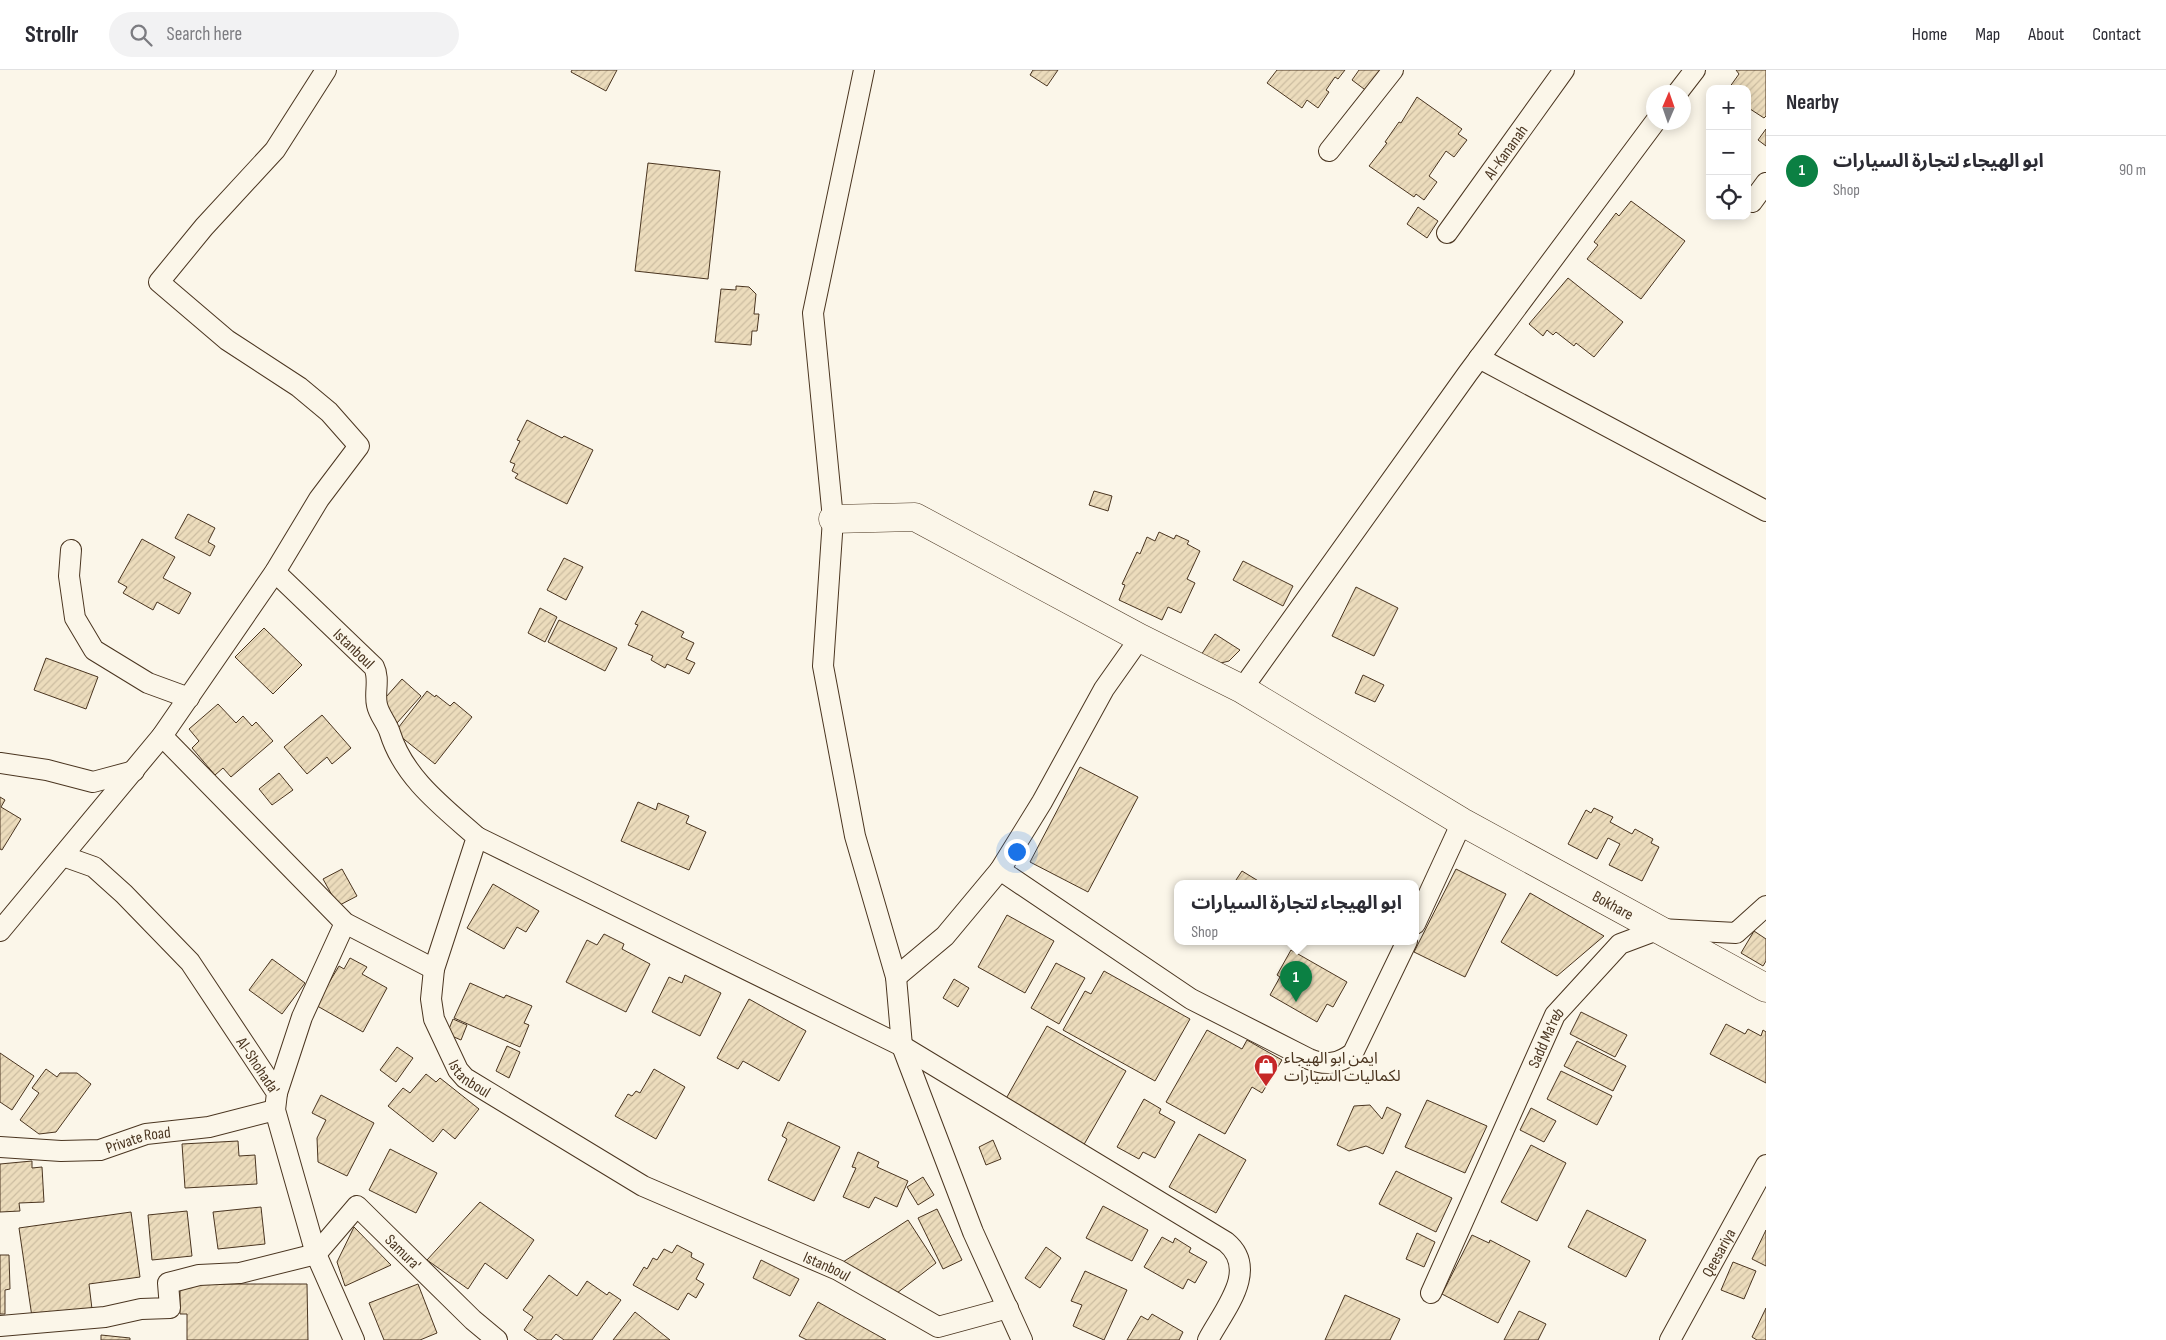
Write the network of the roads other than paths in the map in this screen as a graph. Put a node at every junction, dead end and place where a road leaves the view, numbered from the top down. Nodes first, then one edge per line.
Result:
1 (326, 70) edge
2 (864, 70) edge
3 (1393, 70) edge
4 (1564, 70) edge
5 (1695, 70) edge
6 (1683, 85) edge
7 (1649, 130) edge
8 (1330, 151) dead end
9 (1766, 183) edge
10 (1752, 202) dead end
11 (1447, 233) dead end
12 (1479, 358) junction
13 (1766, 511) edge
14 (833, 519) junction
15 (71, 550) dead end
16 (275, 572) junction
17 (1140, 638) junction
18 (1242, 689) junction
19 (189, 698) junction
20 (162, 736) junction
21 (0, 763) edge
22 (134, 770) junction
23 (1462, 822) junction
24 (477, 838) junction
25 (63, 856) junction
26 (1000, 870) junction
27 (1766, 906) edge
28 (1419, 915) edge
29 (345, 923) junction
30 (1660, 929) junction
31 (0, 931) edge
32 (1405, 945) edge
33 (434, 969) junction
34 (896, 977) junction
35 (1766, 988) edge
36 (902, 1046) junction
37 (276, 1102) junction
38 (0, 1147) edge
39 (1766, 1165) edge
40 (316, 1254) junction
41 (1431, 1293) dead end
42 (1008, 1308) junction
43 (0, 1326) edge
44 (934, 1334) edge
45 (354, 1340) edge
46 (497, 1340) edge
47 (1022, 1340) edge
48 (1208, 1340) edge
49 (1670, 1340) edge

1 - 16 street
2 - 14 street
3 - 8 street
4 - 11 street, Al-Kananah
5 - 6 street
7 - 12 street
9 - 10 street
12 - 13 street
12 - 18 street
14 - 17 street, Bokhare
14 - 34 street
15 - 19 street
16 - 19 street
16 - 24 street, Istanboul
17 - 18 street, Bokhare
17 - 26 street
18 - 23 street, Bokhare
19 - 20 street
20 - 22 street
20 - 29 street
21 - 22 street
22 - 25 street
23 - 28 street
23 - 30 street, Bokhare
24 - 33 street, Istanboul
24 - 36 street
25 - 31 street
25 - 37 street, Al-Shohada'
26 - 32 street
26 - 34 street
27 - 30 street, Sadd Ma'reb
29 - 33 street
29 - 37 street
30 - 35 street, Bokhare
30 - 41 street, Sadd Ma'reb
33 - 44 street, Istanboul
34 - 36 street
36 - 42 street
36 - 48 street
37 - 38 street, Private Road
37 - 40 street, Al-Shohada'
39 - 49 street, Qeesariya
40 - 43 street
40 - 45 street, Al-Shohada'
40 - 46 street, Samura'
42 - 44 street, Istanboul
42 - 47 street

